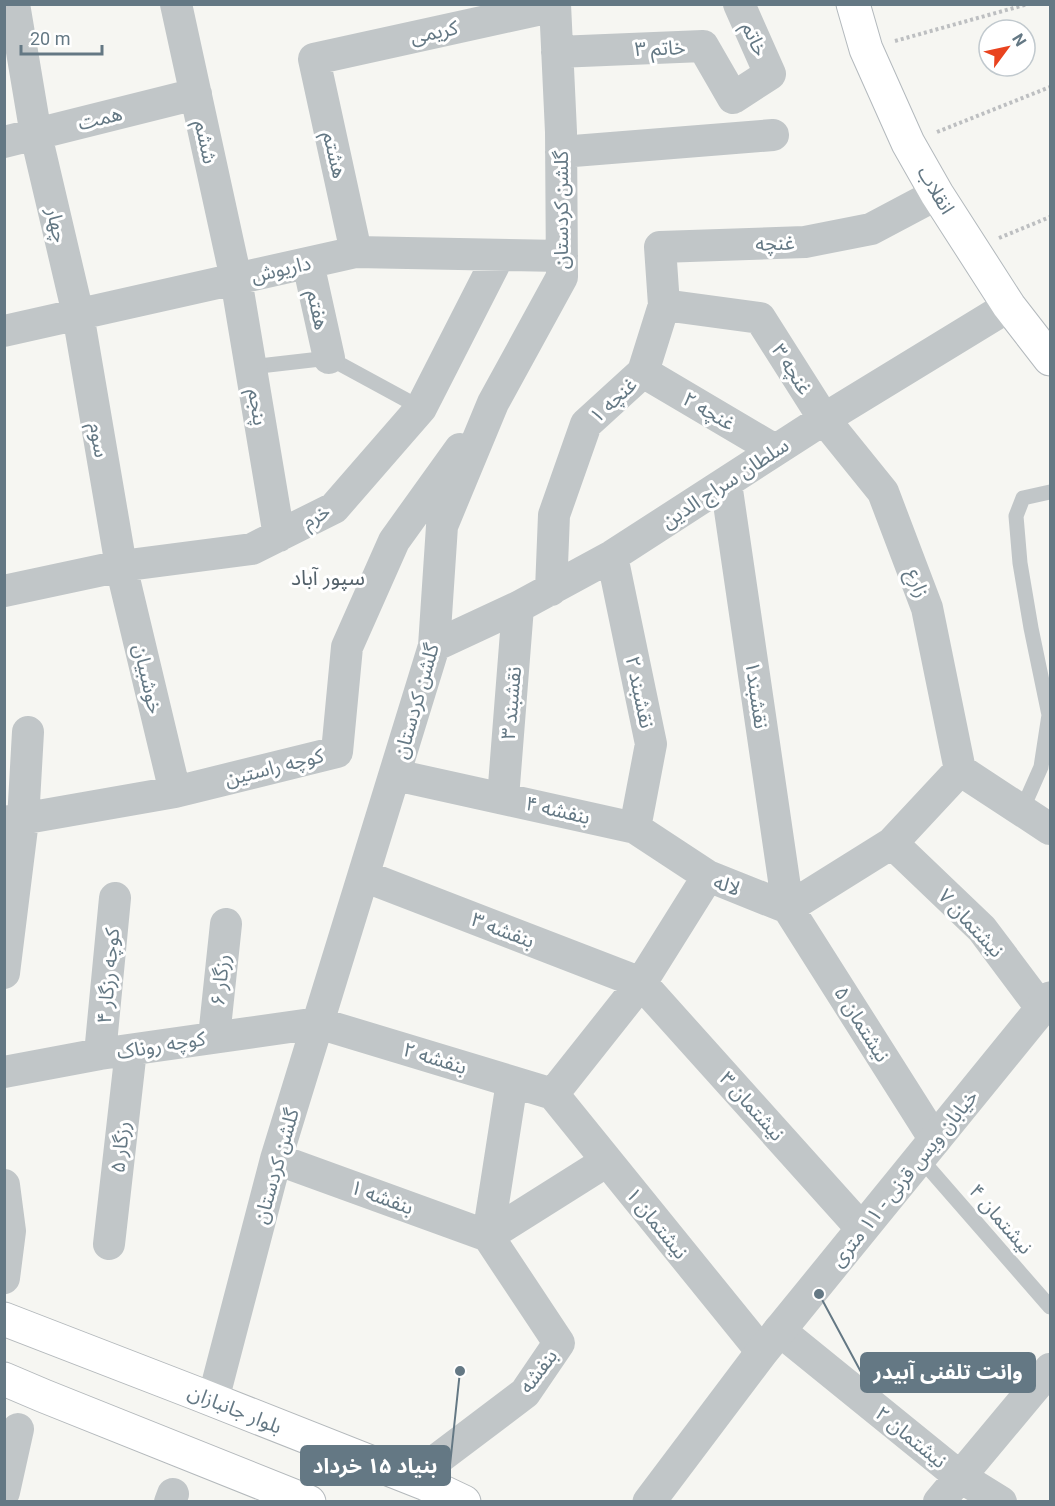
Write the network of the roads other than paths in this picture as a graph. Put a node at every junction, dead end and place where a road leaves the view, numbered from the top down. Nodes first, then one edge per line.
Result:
1 (14, 4) edge
2 (176, 4) edge
3 (739, 4) edge
4 (853, 4) edge
5 (555, 5) edge
6 (501, 11) edge
7 (557, 52) junction
8 (314, 59) joint
9 (196, 94) junction
10 (733, 98) junction
11 (36, 135) junction
12 (773, 135) dead end
13 (731, 138) junction
14 (4, 142) edge
15 (561, 152) junction
16 (937, 194) junction
17 (356, 252) junction
18 (499, 255) junction
19 (562, 256) junction
20 (308, 263) junction
21 (236, 279) junction
22 (664, 305) junction
23 (1009, 306) junction
24 (78, 314) junction
25 (4, 331) edge
26 (328, 357) junction
27 (1050, 358) edge
28 (251, 367) junction
29 (643, 372) junction
30 (493, 403) junction
31 (421, 408) junction
32 (825, 419) junction
33 (775, 450) junction
34 (726, 483) junction
35 (1050, 492) edge
36 (279, 536) junction
37 (612, 556) junction
38 (121, 566) junction
39 (551, 590) junction
40 (4, 591) edge
41 (518, 607) junction
42 (434, 646) junction
43 (28, 732) dead end
44 (960, 770) junction
45 (395, 775) junction
46 (175, 792) junction
47 (503, 798) junction
48 (1023, 810) junction
49 (14, 821) edge
50 (635, 828) junction
51 (1050, 829) edge
52 (892, 843) junction
53 (364, 876) junction
54 (708, 876) junction
55 (115, 898) dead end
56 (788, 908) junction
57 (226, 924) dead end
58 (4, 974) edge
59 (641, 983) junction
60 (1046, 1003) edge
61 (318, 1023) junction
62 (214, 1037) junction
63 (131, 1050) junction
64 (100, 1054) junction
65 (4, 1072) edge
66 (512, 1082) junction
67 (553, 1094) junction
68 (927, 1149) junction
69 (276, 1159) junction
70 (607, 1161) junction
71 (4, 1185) edge
72 (862, 1229) junction
73 (488, 1236) junction
74 (109, 1244) dead end
75 (4, 1278) edge
76 (1050, 1308) edge
77 (4, 1319) edge
78 (770, 1341) junction
79 (1050, 1369) edge
80 (4, 1379) edge
81 (213, 1400) junction
82 (18, 1429) dead end
83 (958, 1476) junction
84 (426, 1484) junction
85 (4, 1492) edge
86 (309, 1502) edge
87 (464, 1502) edge
88 (649, 1502) edge
89 (939, 1502) edge
90 (1001, 1502) edge

1 - 11 street, چهار
2 - 9 street, ششم
3 - 10 street, خاتم
4 - 16 main road, انقلاب
5 - 6 street, کریمی
5 - 7 street, گلشن کردستان
6 - 8 street, کریمی
7 - 10 street, خاتم ۳
7 - 15 street, گلشن کردستان
8 - 17 street, هشتم
9 - 11 street, همت
9 - 21 street, ششم
10 - 13 street
11 - 14 street, همت
11 - 24 street, چهار
12 - 13 street
13 - 15 street
15 - 19 street, گلشن کردستان
16 - 22 street, غنچه
16 - 23 main road, انقلاب
17 - 18 street, داریوش
17 - 20 street, داریوش
18 - 19 street, داریوش
18 - 31 street, خرم
19 - 30 street, گلشن کردستان
20 - 21 street, داریوش
20 - 26 street, هفتم
21 - 24 street, داریوش
21 - 28 street, پنجم
22 - 29 street, غنچه ۱
22 - 32 street, غنچه ۳
23 - 27 main road, انقلاب
23 - 32 street, سلطان سراج الدین
24 - 25 street, داریوش
24 - 38 street, سوم
26 - 28 lane
26 - 31 lane
28 - 36 street, پنجم
29 - 33 street, غنچه ۲
29 - 39 street, غنچه ۱
30 - 42 street, گلشن کردستان
30 - 46 street, کوچه راستین
31 - 36 street, خرم
32 - 33 street, سلطان سراج الدین
32 - 44 street, زارع
33 - 34 street, سلطان سراج الدین
34 - 37 street, سلطان سراج الدین
34 - 56 street, نقشبند۱
35 - 48 lane
36 - 38 street, خرم
37 - 39 street, سلطان سراج الدین
37 - 50 street, نقشبند ۲
38 - 40 street, خرم
38 - 46 street, خوشبیان
39 - 41 street, سلطان سراج الدین
41 - 42 street, سلطان سراج الدین
41 - 47 street, نقشبند ۳
42 - 45 street, گلشن کردستان
43 - 49 street
44 - 48 street
44 - 52 street
45 - 47 street, بنفشه ۴
45 - 53 street, گلشن کردستان
46 - 49 street, کوچه راستین
47 - 50 street, بنفشه ۴
48 - 51 street
49 - 58 street
50 - 54 street, بنفشه ۴
52 - 56 street
52 - 60 street, نیشتمان ۷
53 - 59 street, بنفشه ۳
53 - 61 street, گلشن کردستان
54 - 56 street, لاله
54 - 59 street, لاله
55 - 64 street, کوچه رزگار ۴
56 - 68 street, نیشتمان ۵
57 - 62 street, رزگار ۶
59 - 67 street, لاله
59 - 72 street, نیشتمان ۳
60 - 68 street, خیابان ویس قرنی - ۱۱ متری
61 - 62 street, کوچه روناک
61 - 66 street, بنفشه ۲
61 - 69 street, گلشن کردستان
62 - 63 street, کوچه روناک
63 - 64 street, کوچه روناک
63 - 74 street, رزگار ۵
64 - 65 street, کوچه روناک
66 - 67 street, بنفشه ۲
66 - 73 street
67 - 70 street, نیشتمان ۱
68 - 72 street, خیابان ویس قرنی - ۱۱ متری
68 - 76 lane, نیشتمان ۴
69 - 73 street, بنفشه ۱
69 - 81 street, گلشن کردستان
70 - 73 street
70 - 78 street, نیشتمان ۱
71 - 75 street
72 - 78 street, خیابان ویس قرنی - ۱۱ متری
73 - 84 street, بنفشه
77 - 81 main road, بلوار جانبازان
78 - 83 street, ۲ نیشتمان
78 - 88 street, خیابان ویس قرنی - ۱۱ متری
79 - 83 street
80 - 86 main road
81 - 84 main road, بلوار جانبازان
82 - 85 street
83 - 89 street
83 - 90 street, ۲ نیشتمان
84 - 87 main road, بلوار جانبازان

